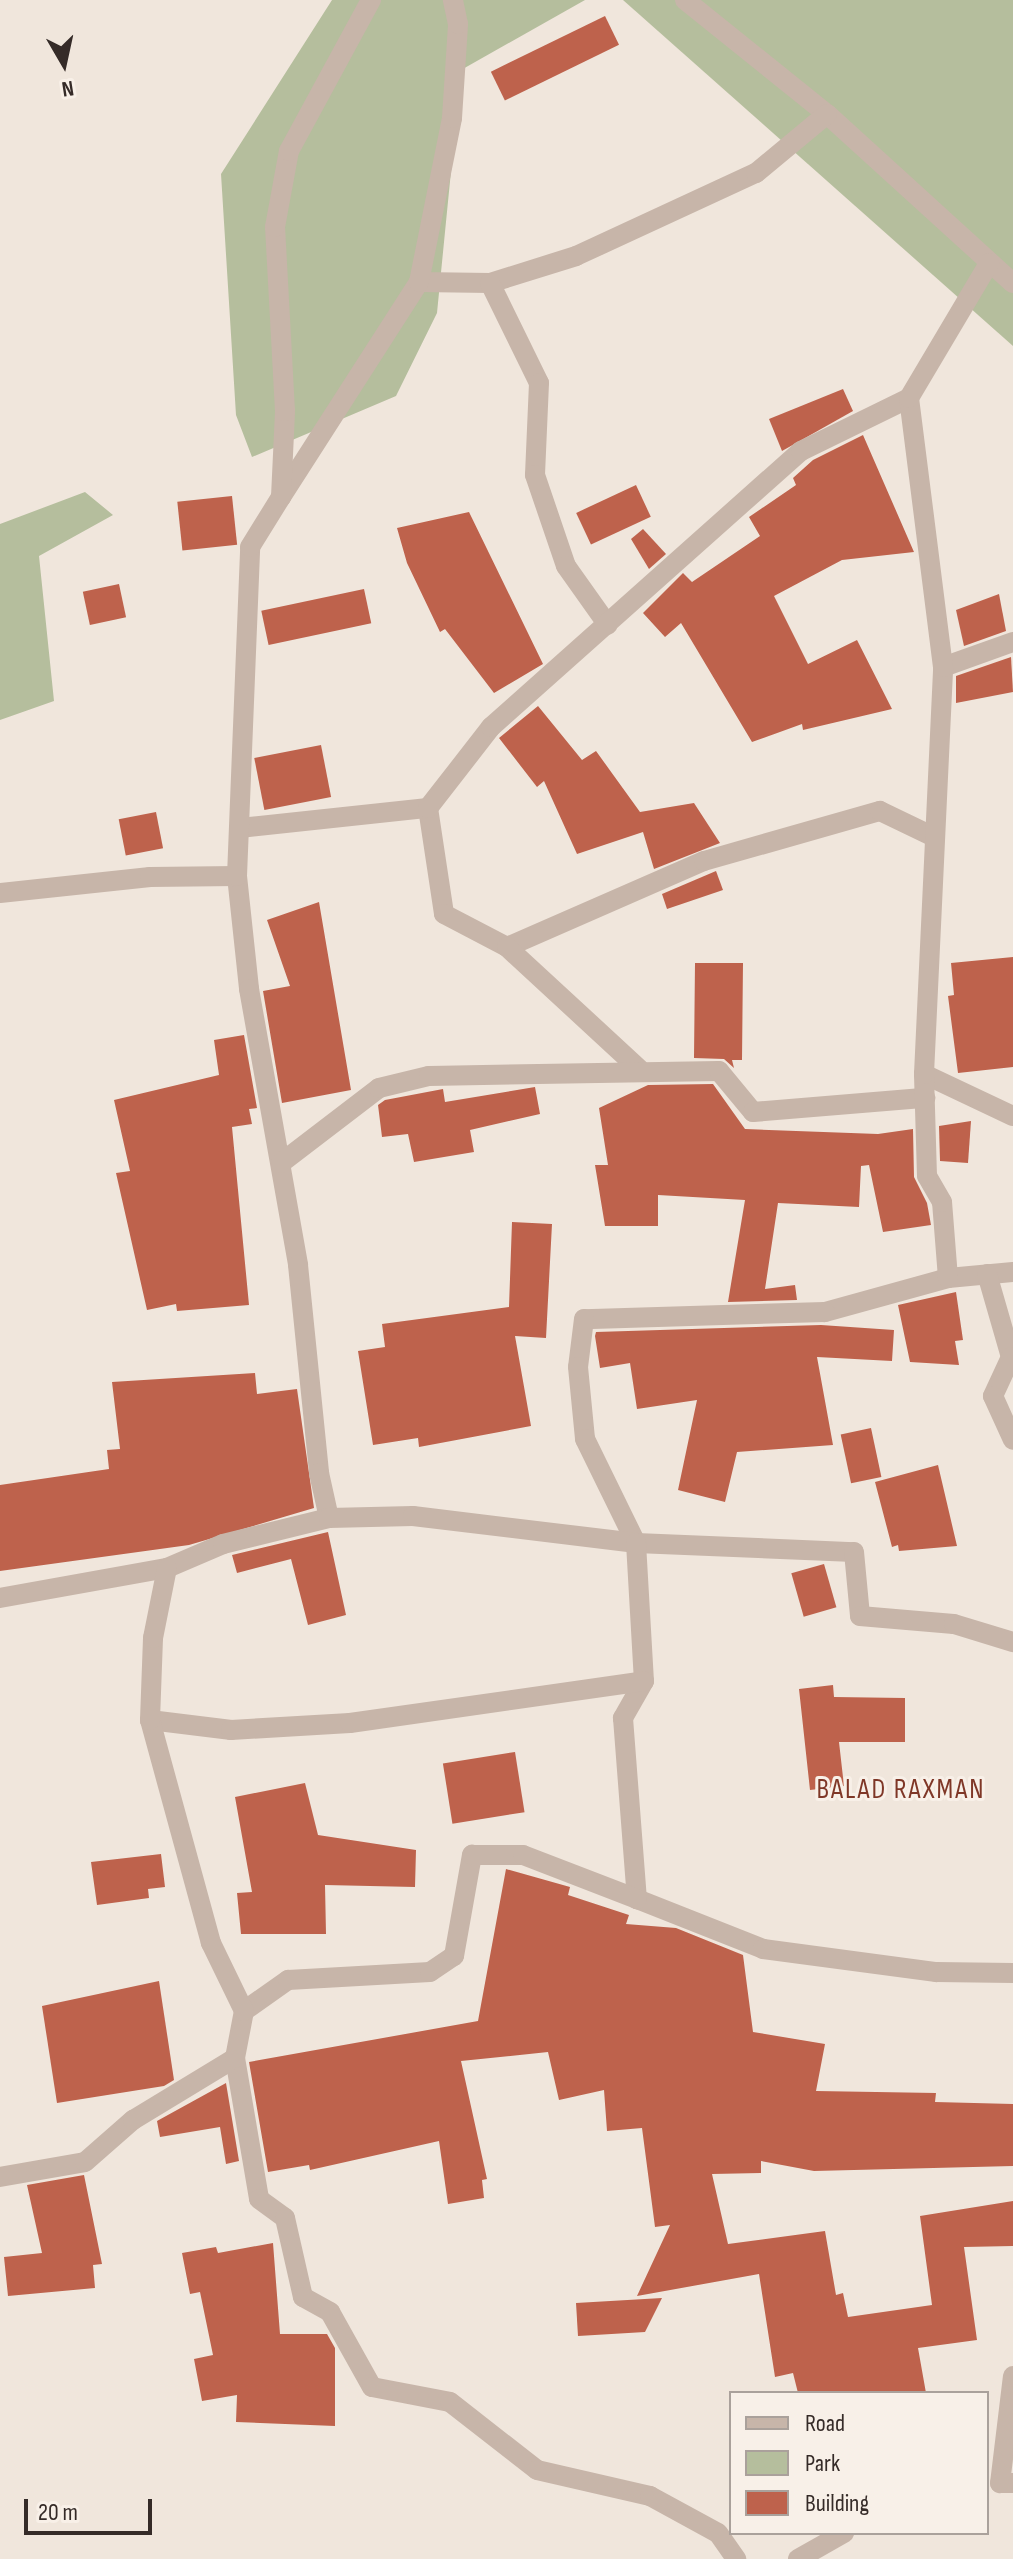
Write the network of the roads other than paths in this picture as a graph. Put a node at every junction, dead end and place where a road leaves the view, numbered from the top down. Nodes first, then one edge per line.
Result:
1 (371, 0) edge
2 (453, 0) edge
3 (685, 0) edge
4 (827, 114) junction
5 (989, 263) junction
6 (419, 282) junction
7 (490, 283) junction
8 (1013, 283) edge
9 (909, 398) junction
10 (281, 497) junction
11 (608, 625) junction
12 (1013, 642) edge
13 (943, 667) junction
14 (428, 808) junction
15 (240, 828) junction
16 (934, 837) junction
17 (237, 876) junction
18 (0, 893) edge
19 (507, 947) junction
20 (639, 1069) junction
21 (924, 1074) junction
22 (925, 1098) junction
23 (1013, 1116) edge
24 (281, 1163) junction
25 (1013, 1272) edge
26 (987, 1274) junction
27 (948, 1278) junction
28 (1013, 1440) edge
29 (329, 1518) junction
30 (636, 1543) junction
31 (167, 1568) junction
32 (0, 1598) edge
33 (1013, 1642) edge
34 (644, 1681) junction
35 (150, 1720) junction
36 (637, 1899) junction
37 (1013, 1973) edge
38 (244, 2011) junction
39 (235, 2058) junction
40 (0, 2177) edge
41 (1013, 2376) edge
42 (1000, 2484) edge
43 (840, 2535) edge
44 (736, 2559) edge
45 (798, 2559) edge

1 - 10 street
2 - 6 street
3 - 4 street
4 - 5 street
4 - 7 street
5 - 8 street
5 - 9 street
6 - 7 street
6 - 10 street
7 - 11 street
9 - 11 street
9 - 13 street
10 - 15 street
11 - 14 street
12 - 13 street
13 - 16 street
14 - 15 street
14 - 19 street
15 - 17 street
16 - 19 street
16 - 21 street
17 - 18 street
17 - 24 street
19 - 20 street
20 - 22 street
20 - 24 street
21 - 22 street
21 - 23 street
22 - 27 street
24 - 29 street
25 - 26 street
26 - 27 street
26 - 28 street
27 - 30 street
29 - 30 street
29 - 31 street
30 - 33 street
30 - 34 street
31 - 32 street
31 - 35 street
34 - 35 street
34 - 36 street
35 - 38 street
36 - 37 street
36 - 38 street
38 - 39 street
39 - 40 street
39 - 44 street
41 - 42 street
43 - 45 street

